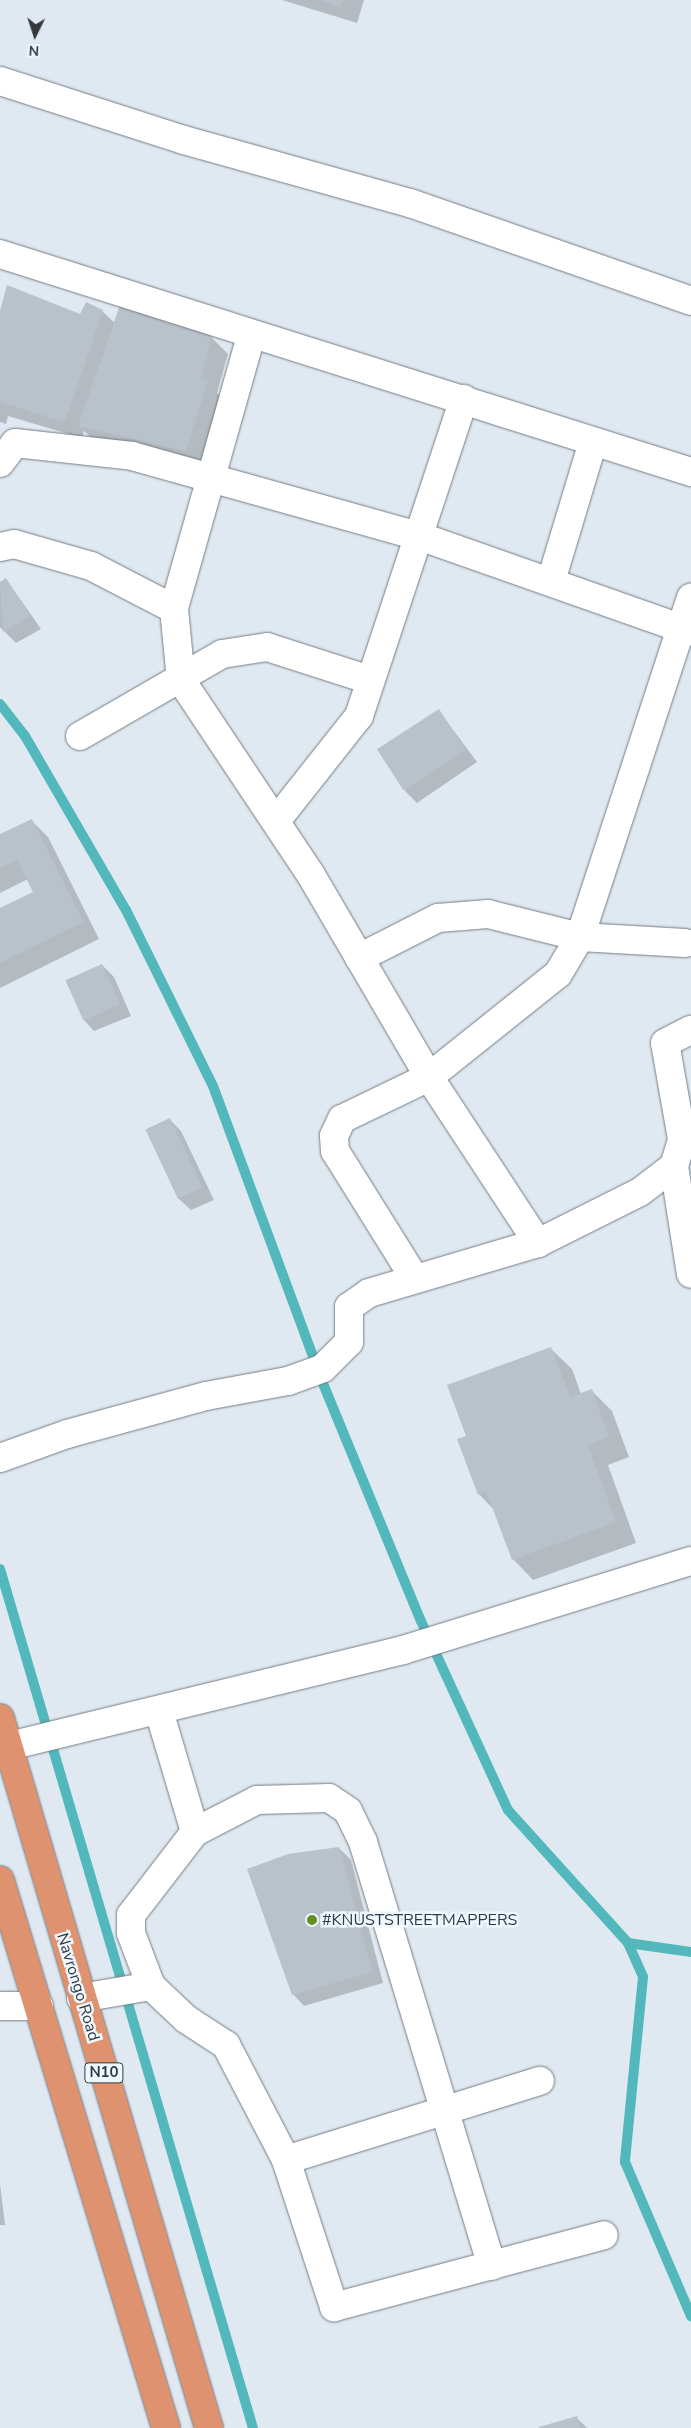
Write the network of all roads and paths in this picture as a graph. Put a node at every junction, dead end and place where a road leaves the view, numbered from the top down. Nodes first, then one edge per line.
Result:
1 (0, 81) edge
2 (0, 254) edge
3 (691, 301) edge
4 (251, 336) junction
5 (464, 399) junction
6 (593, 442) junction
7 (0, 463) edge
8 (691, 472) edge
9 (210, 479) junction
10 (419, 536) junction
11 (0, 547) edge
12 (551, 581) junction
13 (691, 598) edge
14 (174, 609) junction
15 (686, 631) edge
16 (181, 680) junction
17 (370, 680) junction
18 (80, 736) dead end
19 (276, 821) junction
20 (580, 937) junction
21 (689, 937) edge
22 (359, 958) junction
23 (691, 1030) edge
24 (429, 1077) junction
25 (674, 1166) junction
26 (538, 1243) junction
27 (691, 1274) edge
28 (415, 1279) junction
29 (0, 1458) edge
30 (691, 1561) edge
31 (159, 1711) junction
32 (0, 1718) edge
33 (9, 1746) junction
34 (195, 1832) junction
35 (0, 1880) edge
36 (151, 1986) junction
37 (81, 1998) junction
38 (0, 2006) edge
39 (39, 2006) junction
40 (540, 2081) dead end
41 (442, 2111) junction
42 (286, 2160) junction
43 (604, 2235) dead end
44 (492, 2266) junction
45 (166, 2428) edge
46 (209, 2428) edge

1 - 3 street
2 - 4 street
4 - 5 street
4 - 9 street
5 - 6 street
5 - 10 street
6 - 8 street
6 - 12 street
7 - 9 street
9 - 10 street
9 - 14 street
10 - 12 street
10 - 17 street
11 - 14 street
12 - 15 street
13 - 15 street
14 - 16 street
15 - 20 street
16 - 17 street
16 - 18 street
16 - 19 street
17 - 19 street
19 - 22 street
20 - 21 street
20 - 22 street
20 - 24 street
22 - 24 street
23 - 25 street
24 - 26 street
24 - 28 street
25 - 26 street
25 - 27 street
26 - 28 street
28 - 29 street
30 - 31 street
31 - 33 street
31 - 34 street
32 - 33 highway, Navrongo Road / N10
33 - 37 highway, Navrongo Road / N10
34 - 36 street
34 - 41 street
35 - 39 highway, N10
36 - 37 street
36 - 42 street
37 - 46 highway, Navrongo Road / N10
38 - 39 street
39 - 45 highway, N10
40 - 41 street
41 - 42 street
41 - 44 street
42 - 44 street
43 - 44 street

